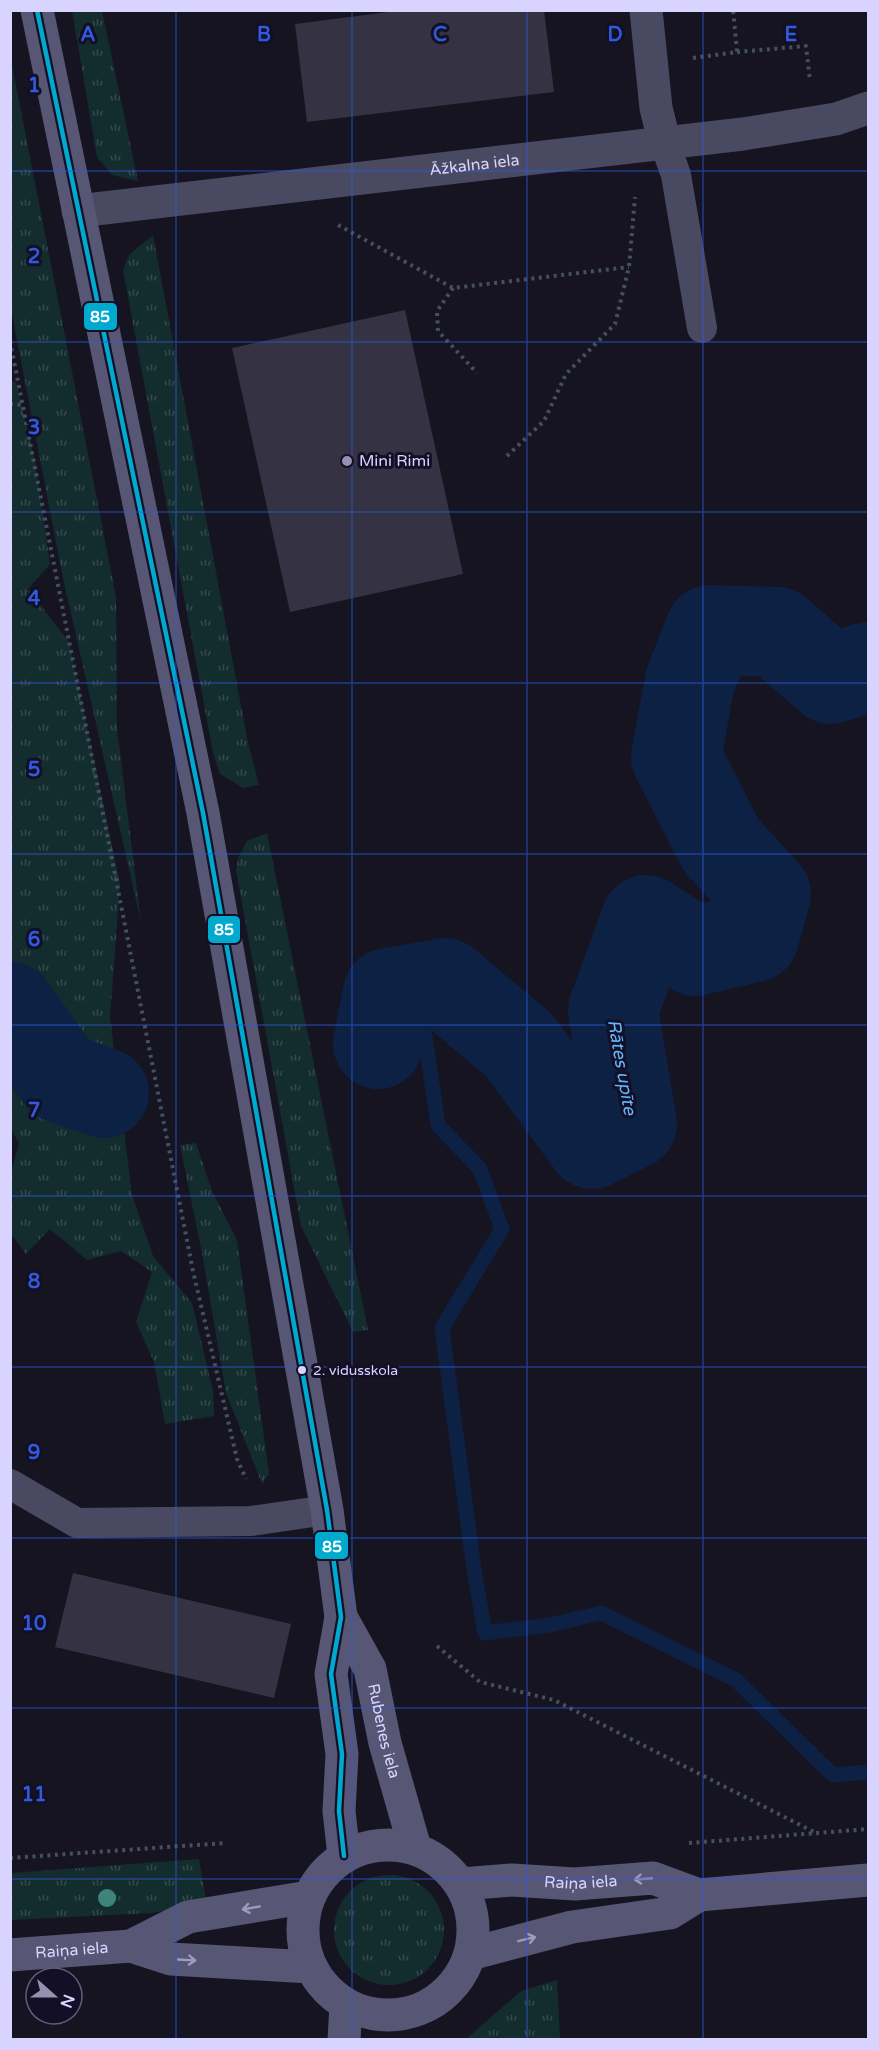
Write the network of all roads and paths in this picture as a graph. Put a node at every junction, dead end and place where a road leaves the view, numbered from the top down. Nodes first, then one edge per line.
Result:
1 (37, 10) edge
2 (646, 10) edge
3 (733, 10) edge
4 (737, 52) junction
5 (690, 58) dead end
6 (811, 90) dead end
7 (868, 108) edge
8 (665, 144) junction
9 (635, 191) dead end
10 (78, 211) junction
11 (333, 222) dead end
12 (629, 267) junction
13 (453, 288) junction
14 (702, 328) dead end
15 (10, 341) edge
16 (477, 374) dead end
17 (10, 404) edge
18 (23, 405) junction
19 (507, 456) dead end
20 (10, 1484) edge
21 (250, 1488) dead end
22 (327, 1510) junction
23 (341, 1617) junction
24 (437, 1646) dead end
25 (868, 1829) edge
26 (818, 1834) junction
27 (225, 1843) dead end
28 (678, 1844) dead end
29 (416, 1848) junction
30 (344, 1857) junction
31 (10, 1858) edge
32 (868, 1880) edge
33 (461, 1884) junction
34 (699, 1895) junction
35 (309, 1897) junction
36 (131, 1946) junction
37 (470, 1954) junction
38 (10, 1955) edge
39 (311, 1967) junction
40 (346, 2005) junction
41 (410, 2026) edge
42 (344, 2040) edge

1 - 10 main road, Rubenes iela
2 - 8 street
3 - 4 path
4 - 5 path
4 - 6 path
7 - 8 street, Āžkalna iela
8 - 10 street, Āžkalna iela
8 - 14 lane
9 - 12 path
10 - 22 main road, Rubenes iela
11 - 13 path
12 - 13 path
12 - 19 path
13 - 16 path
15 - 18 path
17 - 18 path
18 - 21 path
20 - 22 lane
22 - 23 main road, Rubenes iela
23 - 29 main road, Rubenes iela
23 - 30 main road, Rubenes iela
24 - 26 path
25 - 26 path
26 - 28 path
27 - 31 path
29 - 30 main road
29 - 33 main road
30 - 35 main road
32 - 34 main road, Raiņa iela
34 -> 33 main road, Raiņa iela
33 - 37 main road
37 -> 34 main road, Raiņa iela
35 -> 36 main road, Raiņa iela
35 - 39 main road
36 - 38 main road, Raiņa iela
36 -> 39 main road, Raiņa iela
37 - 41 main road
39 - 40 main road
40 - 41 main road
40 - 42 main road

